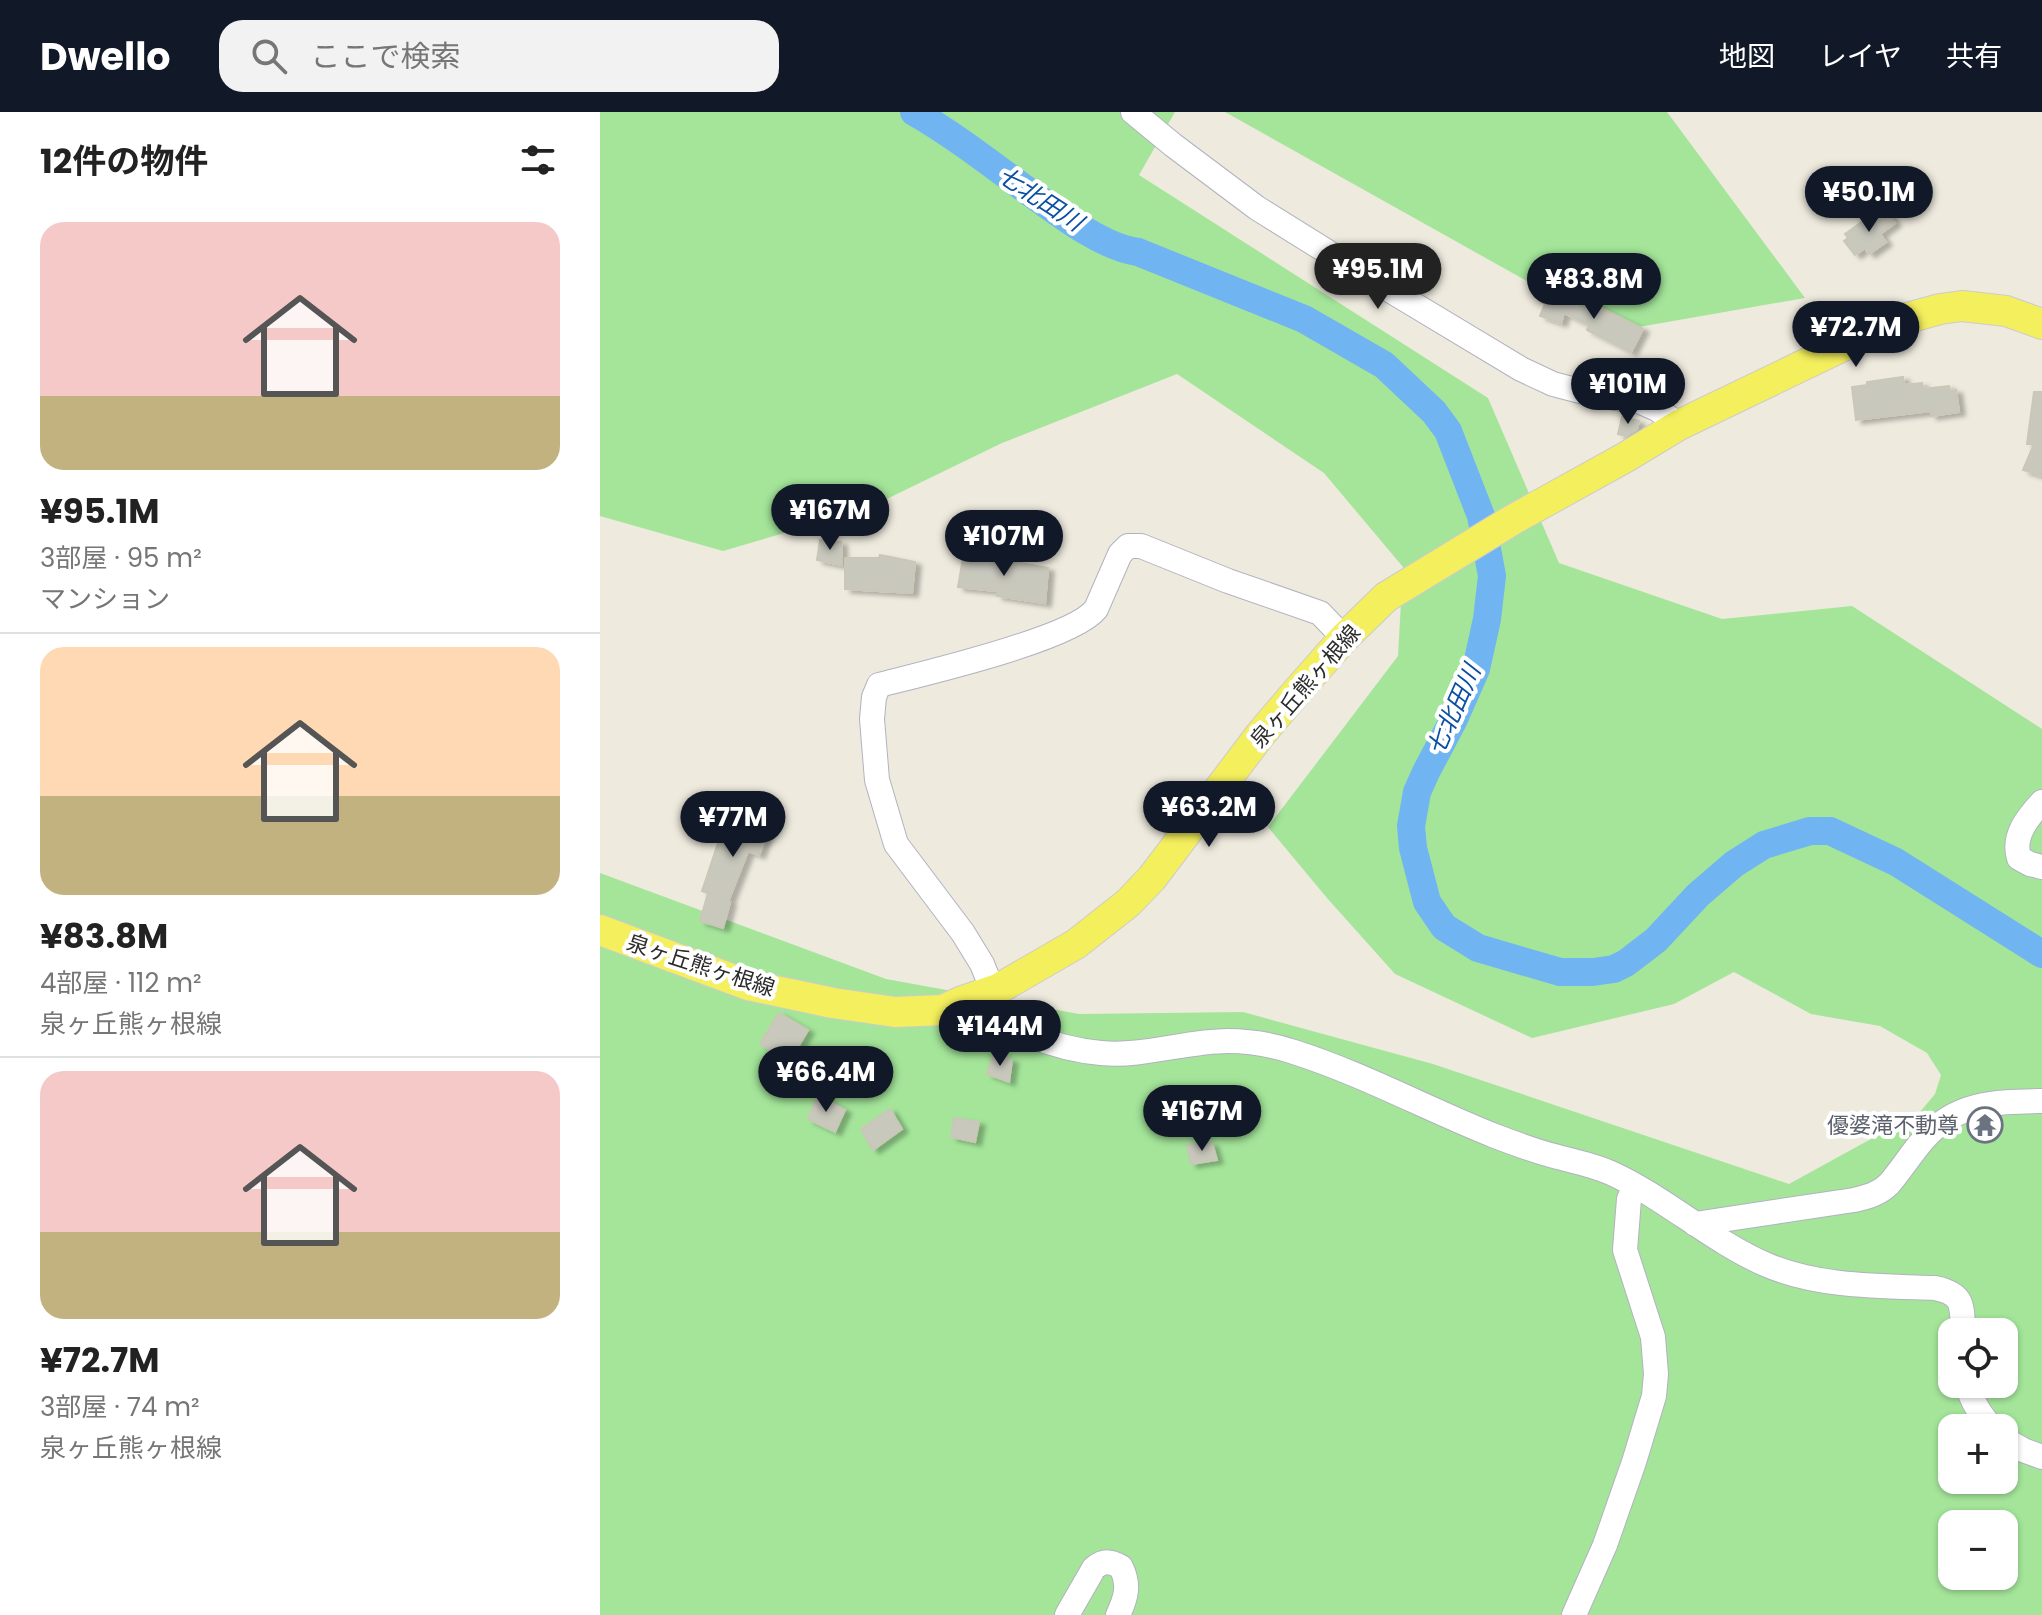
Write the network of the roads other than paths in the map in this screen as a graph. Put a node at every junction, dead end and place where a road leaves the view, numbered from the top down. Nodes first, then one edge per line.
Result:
1 (1133, 112) edge
2 (2042, 324) edge
3 (1679, 425) junction
4 (1344, 638) junction
5 (2042, 802) edge
6 (2042, 867) edge
7 (600, 930) edge
8 (993, 991) junction
9 (960, 1002) junction
10 (2042, 1101) edge
11 (1635, 1186) junction
12 (1695, 1224) junction
13 (1961, 1318) edge
14 (2018, 1447) edge
15 (2042, 1457) edge
16 (1067, 1615) edge
17 (1118, 1615) edge
18 (1574, 1615) edge

1 - 3 street
2 - 3 main road, 泉ヶ丘熊ヶ根線
3 - 4 main road, 泉ヶ丘熊ヶ根線
4 - 8 main road, 泉ヶ丘熊ヶ根線
4 - 8 street
5 - 6 street
7 - 9 main road, 泉ヶ丘熊ヶ根線
8 - 9 main road, 泉ヶ丘熊ヶ根線
9 - 11 street
10 - 12 street
11 - 12 street
11 - 18 street
12 - 13 street
14 - 15 street
16 - 17 street

